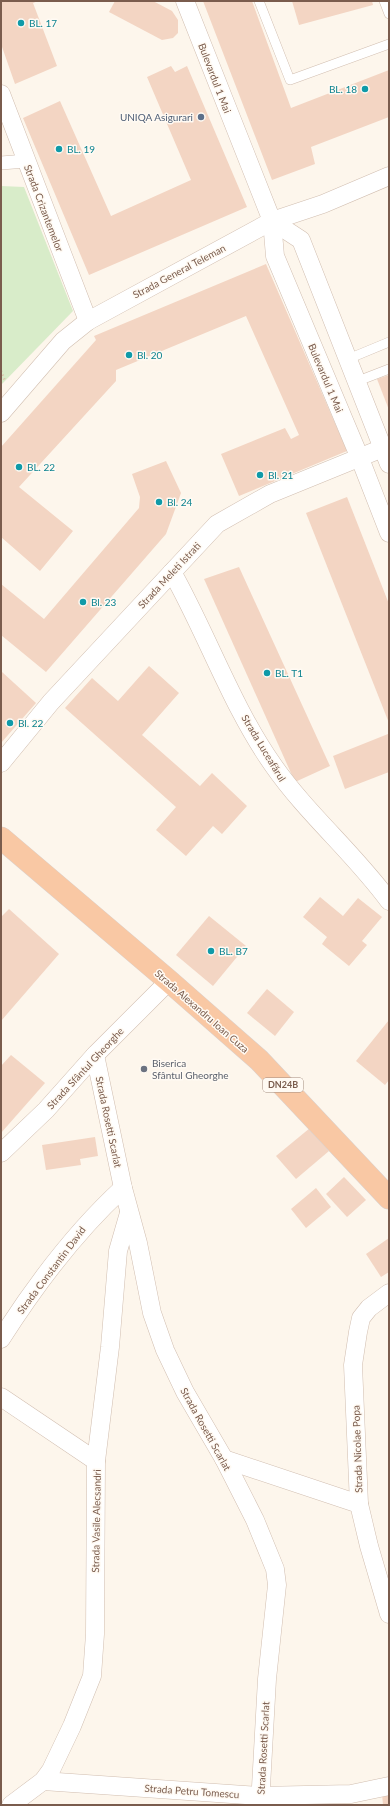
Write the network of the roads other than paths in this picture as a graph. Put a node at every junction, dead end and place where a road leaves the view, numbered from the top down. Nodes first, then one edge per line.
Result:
1 (185, 1) edge
2 (259, 1) edge
3 (384, 1) edge
4 (389, 14) edge
5 (389, 44) edge
6 (1, 94) edge
7 (26, 161) junction
8 (1, 163) edge
9 (389, 176) edge
10 (272, 221) junction
11 (88, 321) junction
12 (389, 342) edge
13 (348, 359) junction
14 (389, 369) edge
15 (358, 381) junction
16 (1, 414) edge
17 (383, 448) junction
18 (359, 456) junction
19 (389, 464) edge
20 (389, 533) edge
21 (172, 572) junction
22 (1, 764) edge
23 (1, 838) edge
24 (389, 901) edge
25 (169, 981) junction
26 (94, 1055) junction
27 (1, 1153) edge
28 (123, 1188) junction
29 (389, 1198) edge
30 (129, 1213) junction
31 (389, 1293) edge
32 (1, 1339) edge
33 (1, 1397) edge
34 (224, 1459) junction
35 (96, 1461) junction
36 (359, 1504) junction
37 (389, 1614) edge
38 (43, 1781) junction
39 (389, 1786) edge
40 (260, 1800) edge
41 (11, 1805) edge

1 - 10 street, Bulevardul 1 Mai
2 - 5 lane
3 - 4 lane
6 - 7 street, Strada Crizantemelor
7 - 8 street
7 - 11 street, Strada Crizantemelor
9 - 10 street, Strada General Teleman
10 - 11 street, Strada General Teleman
10 - 13 street
10 - 18 street, Bulevardul 1 Mai
11 - 16 street, Strada General Teleman
12 - 13 lane
13 - 15 street
14 - 15 lane
15 - 17 street
17 - 18 street, Strada Meleti Istrati
17 - 19 street
18 - 20 street, Bulevardul 1 Mai
18 - 21 street, Strada Meleti Istrati
21 - 22 street, Strada Meleti Istrati
21 - 24 street, Strada Luceafărul
23 - 25 highway, Strada Alexandru Ioan Cuza / DN24B
25 - 26 street, Strada Sfântul Gheorghe
25 - 29 highway, Strada Alexandru Ioan Cuza / DN24B
26 - 27 street, Strada Sfântul Gheorghe
26 - 28 street, Strada Rosetti Scarlat
28 - 30 street, Strada Rosetti Scarlat
28 - 32 street, Strada Constantin David
30 - 34 street, Strada Rosetti Scarlat
30 - 35 street, Strada Vasile Alecsandri
31 - 36 street, Strada Nicolae Popa
33 - 35 street
34 - 36 street
34 - 40 street, Strada Rosetti Scarlat
35 - 38 street, Strada Vasile Alecsandri
36 - 37 street, Strada Nicolae Popa
38 - 40 street, Strada Petru Tomescu
38 - 41 street, Strada Vasile Alecsandri
39 - 40 street, Strada Petru Tomescu

